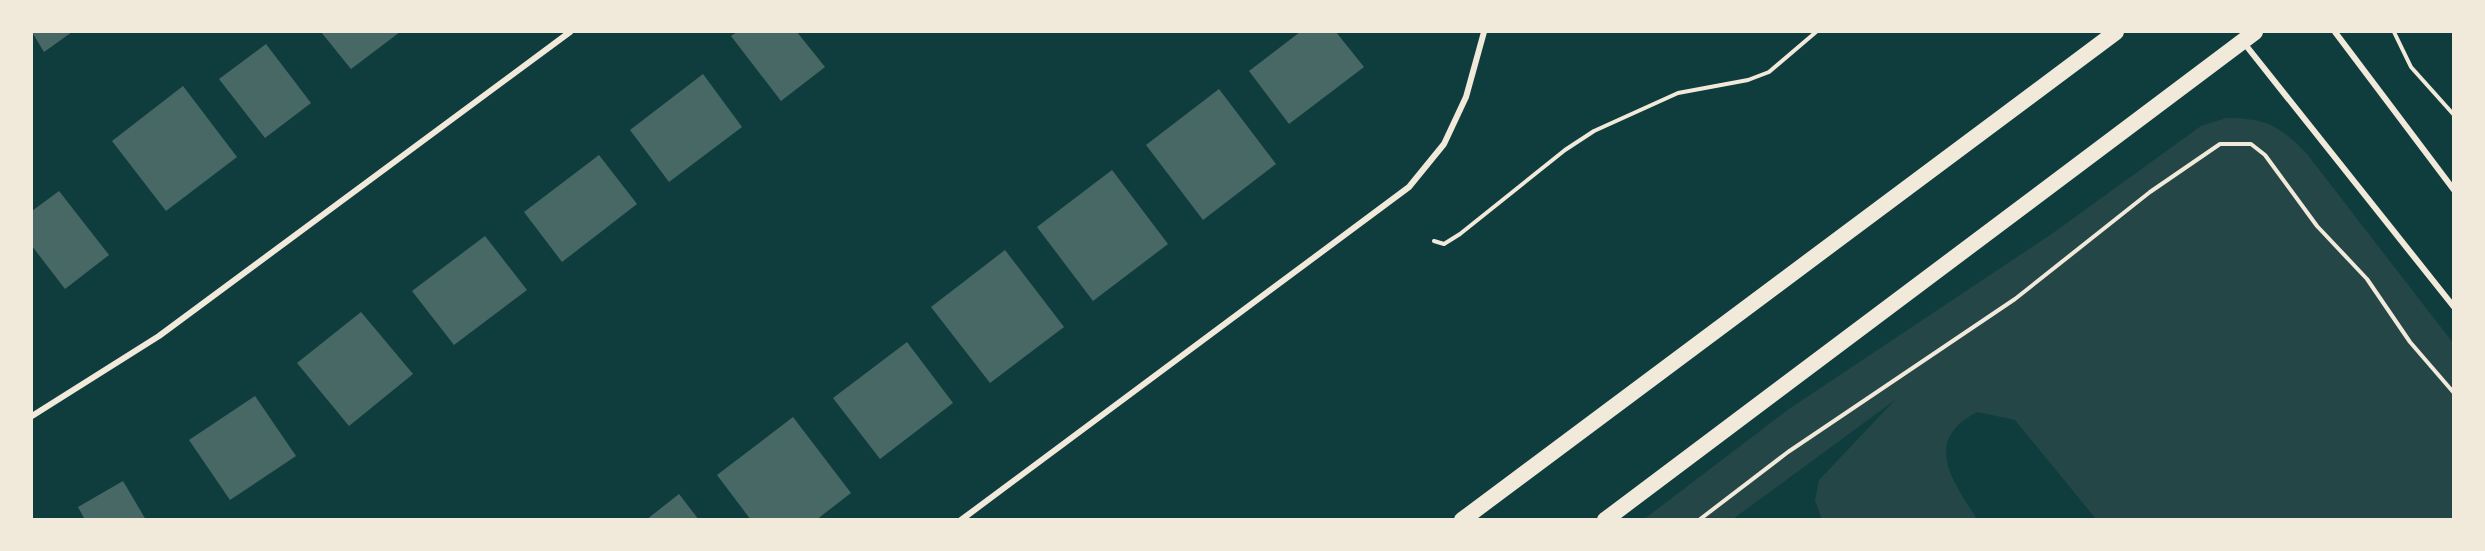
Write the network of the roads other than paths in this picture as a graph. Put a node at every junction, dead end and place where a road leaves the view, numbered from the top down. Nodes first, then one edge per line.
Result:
1 (570, 32) edge
2 (1484, 32) edge
3 (2116, 32) edge
4 (2335, 32) edge
5 (2248, 36) edge
6 (2454, 190) edge
7 (2454, 307) edge
8 (32, 416) edge
9 (961, 519) edge
10 (1462, 519) edge
11 (1605, 519) edge

1 - 8 street
2 - 9 street
3 - 10 highway
4 - 6 street
5 - 7 street
5 - 11 highway

